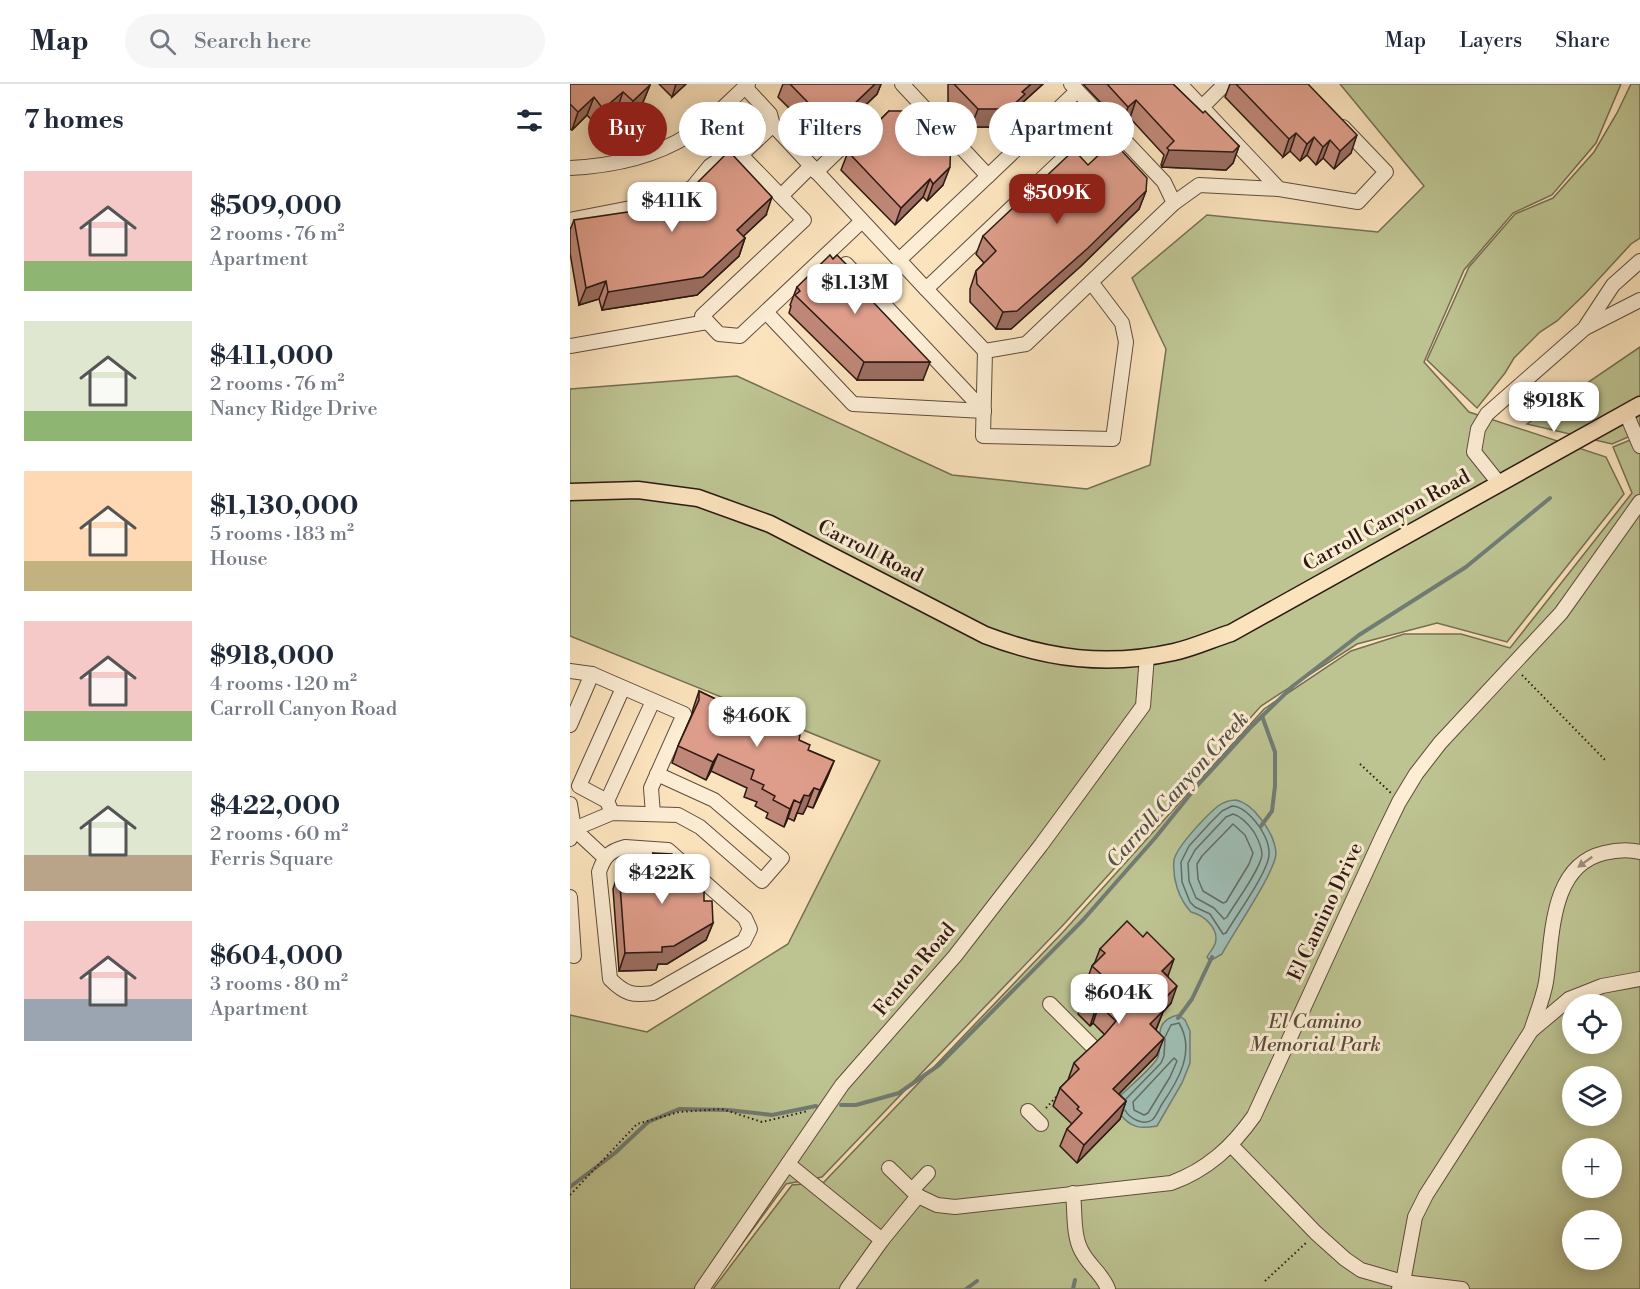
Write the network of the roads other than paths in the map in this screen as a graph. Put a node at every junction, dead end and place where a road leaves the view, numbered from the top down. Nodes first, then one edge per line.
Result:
1 (902, 84) edge
2 (1180, 84) edge
3 (1225, 84) edge
4 (746, 86) edge
5 (1074, 87) edge
6 (1089, 102) edge
7 (1202, 107) junction
8 (1333, 116) edge
9 (773, 125) junction
10 (766, 132) edge
11 (1134, 150) edge
12 (735, 156) edge
13 (742, 156) edge
14 (829, 156) edge
15 (1066, 156) edge
16 (570, 168) edge
17 (814, 169) junction
18 (988, 176) junction
19 (1279, 189) junction
20 (781, 196) junction
21 (1174, 203) junction
22 (570, 220) edge
23 (862, 221) junction
24 (832, 250) junction
25 (899, 260) junction
26 (1640, 261) edge
27 (1091, 282) junction
28 (926, 289) junction
29 (1640, 300) edge
30 (766, 312) junction
31 (707, 322) junction
32 (1585, 328) junction
33 (570, 346) edge
34 (985, 351) junction
35 (1633, 409) edge
36 (984, 411) junction
37 (1640, 446) edge
38 (1498, 482) junction
39 (570, 492) edge
40 (1640, 502) edge
41 (1147, 664) junction
42 (570, 671) edge
43 (592, 674) junction
44 (623, 688) junction
45 (653, 701) junction
46 (570, 725) edge
47 (657, 774) junction
48 (575, 787) edge
49 (570, 804) edge
50 (610, 807) junction
51 (653, 814) junction
52 (571, 832) edge
53 (1640, 852) edge
54 (604, 857) junction
55 (570, 897) edge
56 (570, 955) edge
57 (1640, 979) edge
58 (1050, 1004) dead end
59 (1532, 1031) junction
60 (1092, 1046) edge
61 (1232, 1145) junction
62 (788, 1164) junction
63 (889, 1168) dead end
64 (928, 1173) dead end
65 (915, 1193) junction
66 (1073, 1193) junction
67 (882, 1240) junction
68 (1401, 1285) edge
69 (702, 1289) edge
70 (847, 1289) edge
71 (1108, 1289) edge
72 (1462, 1289) edge

1 - 18 street
2 - 7 street
3 - 7 street
4 - 9 street
4 - 16 street
5 - 6 street
5 - 18 street
7 - 19 street
8 - 19 street
9 - 10 street
9 - 17 street
11 - 21 street
12 - 22 street
13 - 20 street
14 - 17 street
15 - 28 street
17 - 20 street
17 - 23 street
18 - 25 street
19 - 21 street
20 - 31 street
21 - 27 street
23 - 24 street
23 - 25 street
24 - 30 street
24 - 36 street
25 - 28 street
26 - 32 street
27 - 34 street
27 - 36 street
28 - 34 street
29 - 32 street
30 - 31 street
30 - 36 street
31 - 33 street
32 - 38 street
34 - 36 street
35 - 37 street
35 - 38 main road, Carroll Canyon Road
38 - 41 main road, Carroll Canyon Road
39 - 41 main road, Carroll Road
40 - 61 street, El Camino Drive
41 - 62 street, Fenton Road
42 - 43 street
43 - 44 street
43 - 46 street
44 - 45 street
44 - 48 street
45 - 47 street
45 - 50 street
47 - 51 street
47 - 51 street
48 - 50 street
49 - 52 street
50 - 51 street
50 - 52 street
52 - 54 street
53 -> 59 street
54 - 54 street
55 - 56 street
57 - 59 street
58 - 60 street
59 - 68 street
61 - 66 street, El Camino Drive
61 - 68 street
62 - 67 street
62 - 69 street, Fenton Road
63 - 65 street, El Camino Drive
64 - 65 street
65 - 66 street, El Camino Drive
65 - 67 street
66 - 71 street
67 - 70 street
68 - 72 street

